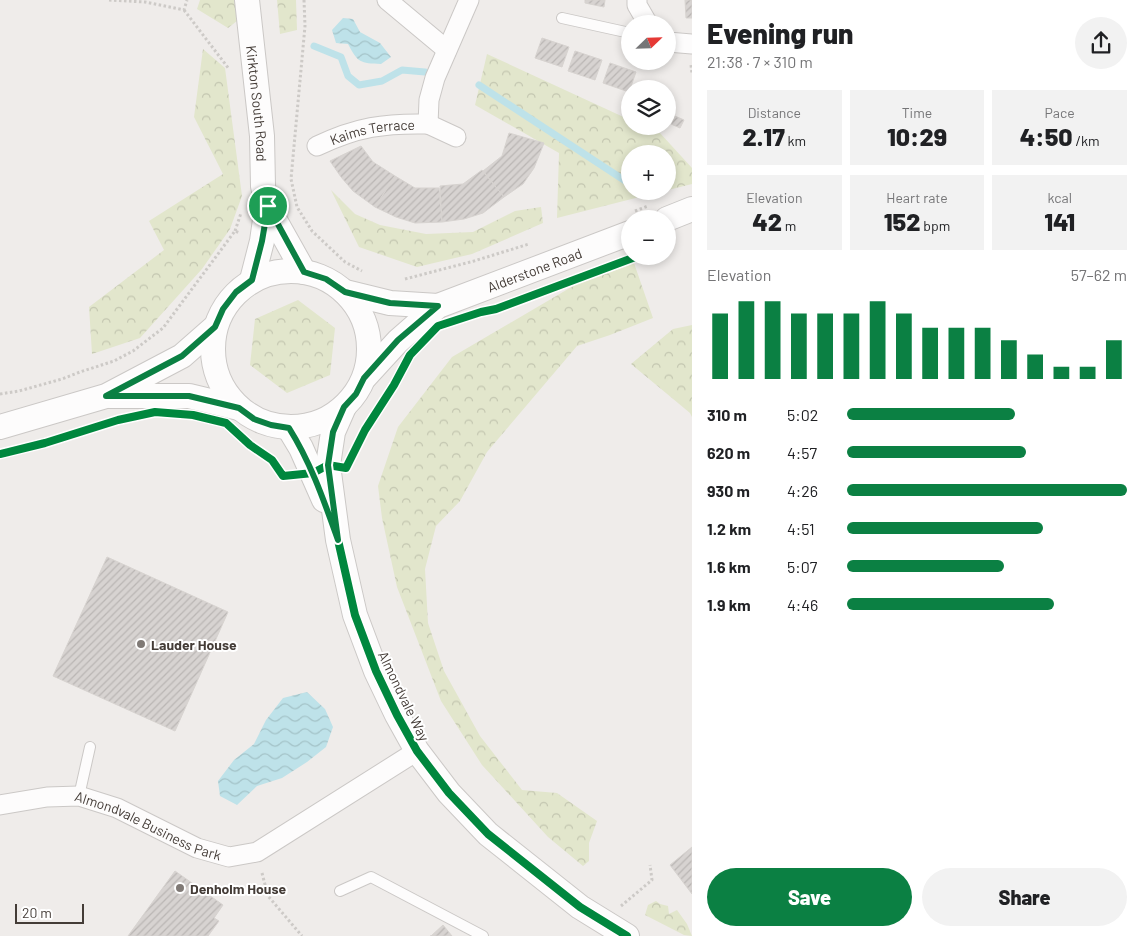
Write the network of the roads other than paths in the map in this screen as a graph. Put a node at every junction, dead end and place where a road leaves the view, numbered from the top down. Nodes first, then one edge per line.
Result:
1 (247, 0) edge
2 (387, 0) edge
3 (469, 0) edge
4 (637, 0) edge
5 (643, 15) edge
6 (562, 18) dead end
7 (621, 32) edge
8 (676, 43) edge
9 (692, 44) edge
10 (447, 50) junction
11 (428, 124) junction
12 (456, 136) dead end
13 (317, 146) dead end
14 (268, 206) junction
15 (692, 209) edge
16 (676, 210) edge
17 (621, 226) edge
18 (304, 272) junction
19 (252, 280) junction
20 (345, 292) junction
21 (438, 306) junction
22 (215, 327) junction
23 (364, 378) junction
24 (106, 396) junction
25 (344, 407) junction
26 (239, 408) junction
27 (0, 427) edge
28 (289, 428) junction
29 (338, 540) junction
30 (90, 746) dead end
31 (417, 751) junction
32 (79, 796) junction
33 (0, 805) edge
34 (340, 891) dead end
35 (483, 936) edge
36 (627, 936) edge

1 - 14 street, Kirkton South Road
2 - 10 street
3 - 10 street, Kaims Terrace
4 - 5 street
6 - 7 lane
8 - 9 street
10 - 11 street, Kaims Terrace
11 - 12 street, Kaims Terrace
11 - 13 street, Kaims Terrace
14 - 18 street, Kirkton South Road
14 - 19 street, Kirkton South Road
15 - 16 street
17 - 21 street, Alderstone Road
18 - 19 street
18 - 20 street
19 - 22 street
20 - 21 street, Alderstone Road
20 - 23 street
21 - 23 street, Alderstone Road
22 - 24 street
22 - 26 street
23 - 25 street
24 - 26 street
24 - 27 street
25 - 28 street
25 - 29 street, Almondvale Way
26 - 28 street
28 - 29 street, Almondvale Way
29 - 31 street, Almondvale Way
30 - 32 lane
31 - 32 street, Almondvale Business Park
31 - 36 street, Almondvale Way
32 - 33 street, Almondvale Business Park
34 - 35 lane

